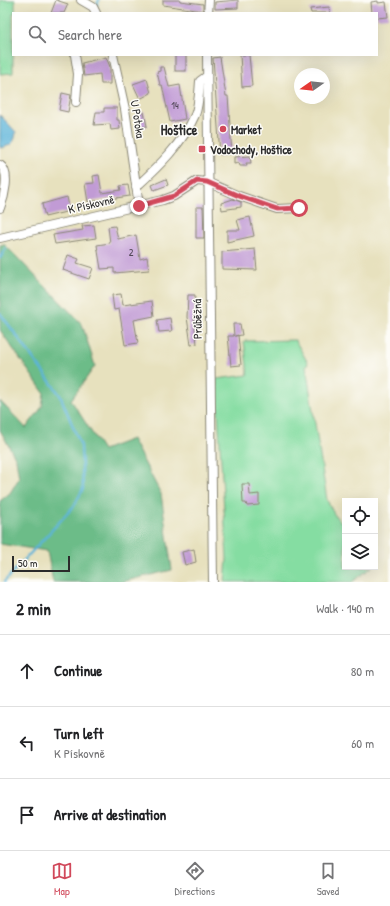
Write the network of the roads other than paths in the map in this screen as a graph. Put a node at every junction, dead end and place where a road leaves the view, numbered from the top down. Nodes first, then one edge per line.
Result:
1 (82, 0) edge
2 (209, 0) edge
3 (94, 8) edge
4 (208, 12) edge
5 (75, 56) edge
6 (112, 56) edge
7 (207, 56) edge
8 (207, 76) junction
9 (76, 102) dead end
10 (0, 165) edge
11 (207, 182) junction
12 (136, 187) junction
13 (139, 206) junction
14 (0, 208) edge
15 (299, 208) dead end
16 (1, 237) edge
17 (213, 582) edge

1 - 3 street
2 - 4 street
5 - 9 street
6 - 12 street, U Potoka
7 - 8 street, Průběžná
8 - 11 street, Průběžná
8 - 12 street
10 - 14 street
11 - 13 street, K Pískovně
11 - 15 street
11 - 17 street, Průběžná
12 - 13 street, U Potoka
13 - 16 street, K Pískovně

